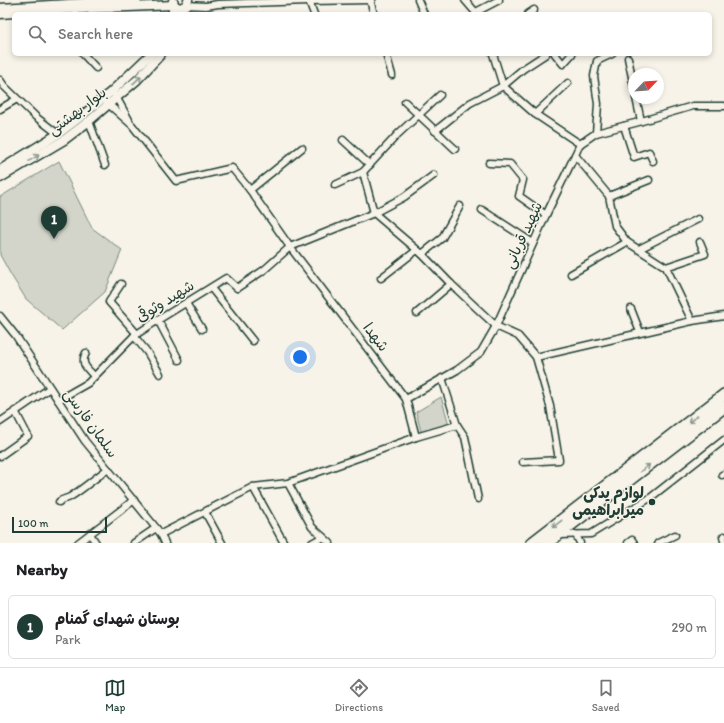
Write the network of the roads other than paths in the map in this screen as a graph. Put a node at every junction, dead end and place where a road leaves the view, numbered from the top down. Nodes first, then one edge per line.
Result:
1 (137, 0) edge
2 (209, 0) edge
3 (309, 0) edge
4 (322, 0) edge
5 (371, 0) edge
6 (418, 0) edge
7 (465, 0) edge
8 (499, 0) edge
9 (267, 1) edge
10 (218, 4) junction
11 (179, 6) edge
12 (0, 8) edge
13 (534, 10) dead end
14 (60, 12) edge
15 (313, 12) edge
16 (374, 12) edge
17 (423, 12) edge
18 (475, 12) edge
19 (478, 12) edge
20 (531, 12) edge
21 (0, 14) edge
22 (12, 14) edge
23 (85, 56) edge
24 (149, 56) edge
25 (159, 56) edge
26 (387, 56) edge
27 (494, 56) edge
28 (543, 56) edge
29 (557, 56) edge
30 (570, 56) edge
31 (608, 56) edge
32 (628, 58) dead end
33 (96, 68) dead end
34 (630, 68) edge
35 (392, 75) dead end
36 (0, 80) edge
37 (568, 83) dead end
38 (503, 86) junction
39 (115, 94) junction
40 (440, 95) dead end
41 (17, 99) junction
42 (105, 102) junction
43 (405, 102) dead end
44 (637, 104) edge
45 (724, 106) edge
46 (0, 109) edge
47 (535, 114) junction
48 (418, 115) junction
49 (89, 121) junction
50 (641, 121) junction
51 (132, 125) junction
52 (624, 126) junction
53 (435, 130) junction
54 (596, 133) junction
55 (61, 137) junction
56 (343, 140) dead end
57 (580, 144) junction
58 (302, 148) dead end
59 (455, 149) dead end
60 (575, 155) junction
61 (653, 161) dead end
62 (489, 163) dead end
63 (105, 165) dead end
64 (370, 165) junction
65 (0, 170) edge
66 (363, 172) junction
67 (434, 175) dead end
68 (0, 178) edge
69 (649, 180) dead end
70 (335, 185) dead end
71 (250, 190) junction
72 (609, 196) junction
73 (460, 206) dead end
74 (482, 210) dead end
75 (374, 213) junction
76 (546, 215) junction
77 (698, 219) dead end
78 (628, 242) junction
79 (700, 242) dead end
80 (533, 243) junction
81 (290, 247) junction
82 (640, 249) junction
83 (416, 250) junction
84 (422, 254) junction
85 (666, 267) junction
86 (571, 274) dead end
87 (381, 278) dead end
88 (121, 284) dead end
89 (451, 284) junction
90 (211, 288) junction
91 (186, 302) junction
92 (631, 308) dead end
93 (417, 313) dead end
94 (0, 316) edge
95 (724, 316) edge
96 (158, 320) junction
97 (692, 321) junction
98 (496, 326) junction
99 (202, 329) dead end
100 (640, 332) junction
101 (136, 335) junction
102 (253, 341) dead end
103 (86, 353) dead end
104 (536, 357) junction
105 (179, 360) dead end
106 (160, 374) dead end
107 (94, 376) junction
108 (442, 378) junction
109 (50, 388) junction
110 (724, 395) edge
111 (406, 399) junction
112 (58, 400) junction
113 (724, 407) edge
114 (15, 411) junction
115 (0, 422) edge
116 (457, 425) junction
117 (416, 437) junction
118 (724, 440) edge
119 (0, 456) edge
120 (524, 462) dead end
121 (108, 469) junction
122 (288, 483) junction
123 (253, 487) junction
124 (478, 499) dead end
125 (134, 500) junction
126 (59, 502) dead end
127 (205, 512) junction
128 (156, 528) junction
129 (90, 534) junction
130 (161, 534) junction
131 (558, 535) junction
132 (576, 535) junction
133 (675, 535) dead end
134 (724, 536) edge
135 (323, 537) junction
136 (724, 541) edge
137 (78, 543) edge
138 (96, 543) edge
139 (134, 543) edge
140 (165, 543) edge
141 (222, 543) edge
142 (284, 543) edge
143 (312, 543) edge
144 (330, 543) edge
145 (532, 543) edge
146 (547, 543) edge
147 (580, 543) edge
148 (628, 543) edge
149 (634, 543) edge
150 (658, 543) edge

1 - 12 main road
2 - 10 street
3 - 4 street
3 - 9 street
3 - 15 street
4 - 5 street
5 - 16 street
6 - 17 street
7 - 18 street
8 - 19 street
9 - 10 street
10 - 11 street
11 - 14 main road
13 - 20 street
21 - 22 main road
23 - 33 street
24 - 39 main road, بلوار بهشتی
39 -> 25 main road, بلوار بهشتی
26 - 35 street
27 - 38 street
28 - 38 street
29 - 30 street
31 - 54 street
32 - 34 street
36 - 41 street
37 - 47 street
38 - 47 street
38 - 53 street
39 - 42 main road, بلوار بهشتی
39 - 51 street
40 - 48 street
41 - 46 street
41 - 55 street
42 - 49 main road, بلوار بهشتی
42 - 51 street, شهدا
42 - 55 main road, بلوار بهشتی
43 - 48 street
44 - 50 street
45 - 50 street
47 - 57 street
48 - 53 street
48 - 64 street
49 - 55 main road, بلوار بهشتی
49 - 63 street
50 - 52 street
51 - 71 street, شهدا
52 - 54 street
52 - 61 street
53 - 59 street
54 - 57 street
55 - 65 main road, بلوار بهشتی
68 -> 55 main road, بلوار بهشتی
56 - 64 street
57 - 60 street, شهید قربانی
58 - 71 street
60 - 72 street
60 - 76 street, شهید قربانی
62 - 76 street
64 - 66 street
66 - 70 street
66 - 75 street
67 - 75 street
69 - 72 street
71 - 81 street, شهدا
72 - 78 street
73 - 84 street
74 - 80 street
75 - 81 street
75 - 83 street
76 - 80 street, شهید قربانی
77 - 82 street
78 - 82 street
78 - 86 street
79 - 85 street
80 - 98 street, شهید قربانی
81 - 90 street, شهید وثوقی
81 - 111 street, شهدا
82 - 85 street
83 - 84 street
83 - 87 street
84 - 89 street
85 - 97 street
88 - 101 street
89 - 93 street
89 - 98 street
90 - 91 street, شهید وثوقی
90 - 102 street
91 - 96 street, شهید وثوقی
91 - 99 street
92 - 100 street
94 - 109 street, سلمان فارسی
95 - 97 street
96 - 101 street, شهید وثوقی
96 - 105 street
97 - 100 street
98 - 104 street
98 - 108 street, شهید قربانی
100 - 104 street
101 - 106 street
101 - 107 street, شهید وثوقی
103 - 107 street
104 - 120 street
107 - 112 street, شهید وثوقی
108 - 111 street, شهید قربانی
108 - 116 street
109 - 112 street, سلمان فارسی
109 - 114 street
110 -> 145 highway
111 - 117 street, شهدا
112 - 121 street, سلمان فارسی
131 -> 113 highway
114 - 115 street
114 - 119 street
116 - 117 street
116 - 124 street
117 - 122 street
118 - 132 street
121 - 125 street, سلمان فارسی
121 - 126 street
122 - 123 street
122 - 135 street
123 - 127 street
123 - 142 street
125 - 128 street, سلمان فارسی
125 - 129 street
127 - 130 street
127 - 141 street
128 - 130 street, سلمان فارسی
128 - 139 street
129 - 137 street
129 - 138 street
130 - 140 street, سلمان فارسی
131 - 132 street
131 - 146 highway
132 - 147 street
133 - 150 street
134 - 136 street
135 - 143 street
135 - 144 street
148 - 149 street

